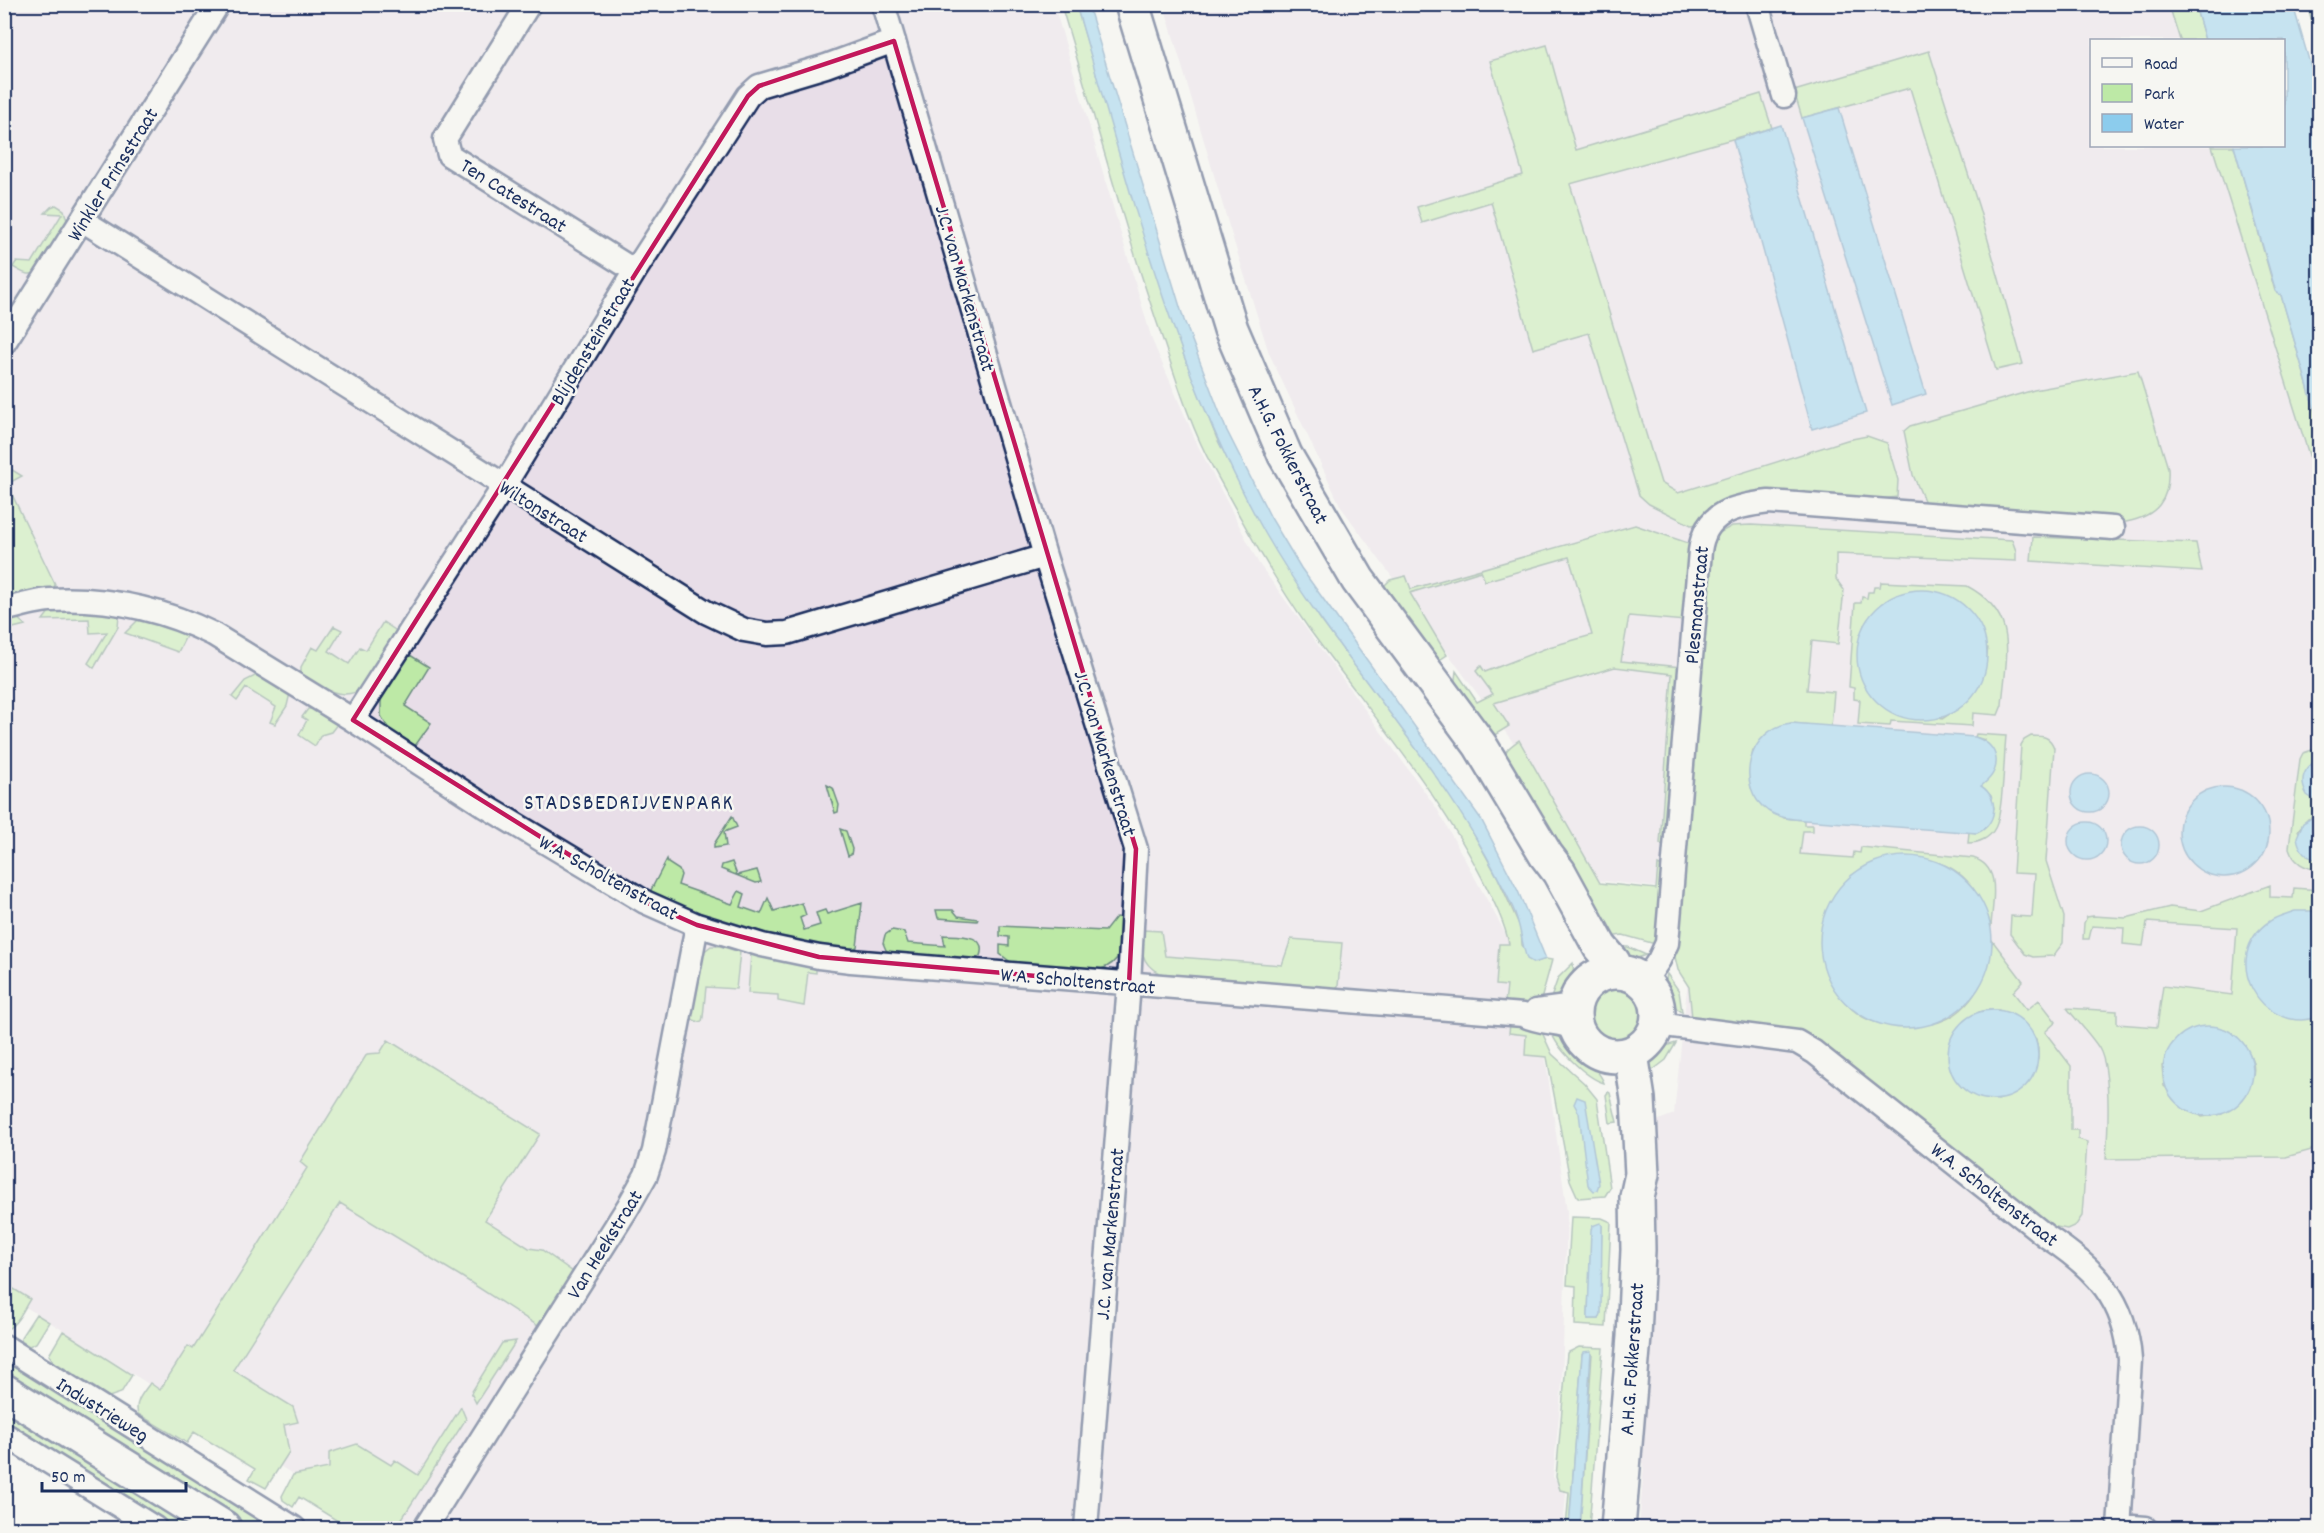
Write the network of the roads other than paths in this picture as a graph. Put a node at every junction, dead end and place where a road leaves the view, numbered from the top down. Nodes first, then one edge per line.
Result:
1 (218, 4) edge
2 (529, 4) edge
3 (882, 4) edge
4 (1131, 4) edge
5 (1757, 4) edge
6 (894, 41) junction
7 (1784, 96) dead end
8 (82, 220) junction
9 (635, 271) junction
10 (4, 343) edge
11 (504, 486) junction
12 (2113, 528) dead end
13 (1045, 556) junction
14 (4, 610) edge
15 (353, 720) junction
16 (1546, 855) junction
17 (698, 925) junction
18 (1630, 977) junction
19 (1129, 984) junction
20 (1578, 1007) junction
21 (1657, 1024) junction
22 (1620, 1055) junction
23 (4, 1346) edge
24 (4, 1391) edge
25 (4, 1434) edge
26 (1618, 1526) edge
27 (2120, 1527) edge
28 (156, 1528) edge
29 (225, 1528) edge
30 (294, 1528) edge
31 (425, 1528) edge
32 (1086, 1528) edge
33 (2146, 1528) edge

1 - 8 street, Winkler Prinsstraat
2 - 9 street, Ten Catestraat
3 - 6 street, J.C. van Markenstraat
4 - 16 street, A.H.G. Fokkerstraat
5 - 7 street
6 - 9 street, Blijdensteinstraat
6 - 13 street, J.C. van Markenstraat
8 - 10 street, Winkler Prinsstraat
8 - 11 street, Wiltonstraat
9 - 11 street, Blijdensteinstraat
11 - 13 street, Wiltonstraat
11 - 15 street, Blijdensteinstraat
12 - 18 street, Plesmanstraat
13 - 19 street, J.C. van Markenstraat
14 - 15 street, W.A. Scholtenstraat
15 - 17 street, W.A. Scholtenstraat
16 - 18 street, A.H.G. Fokkerstraat
16 - 20 street, A.H.G. Fokkerstraat
17 - 19 street, W.A. Scholtenstraat
17 - 31 street, Van Heekstraat
18 - 20 street
18 - 21 street
19 - 20 street, W.A. Scholtenstraat
19 - 32 street, J.C. van Markenstraat
20 - 22 street
21 - 22 street
21 - 27 street, W.A. Scholtenstraat
22 - 26 street, A.H.G. Fokkerstraat
23 - 30 street, Industrieweg
24 - 29 street, Industrieweg
25 - 28 street
27 - 33 street

